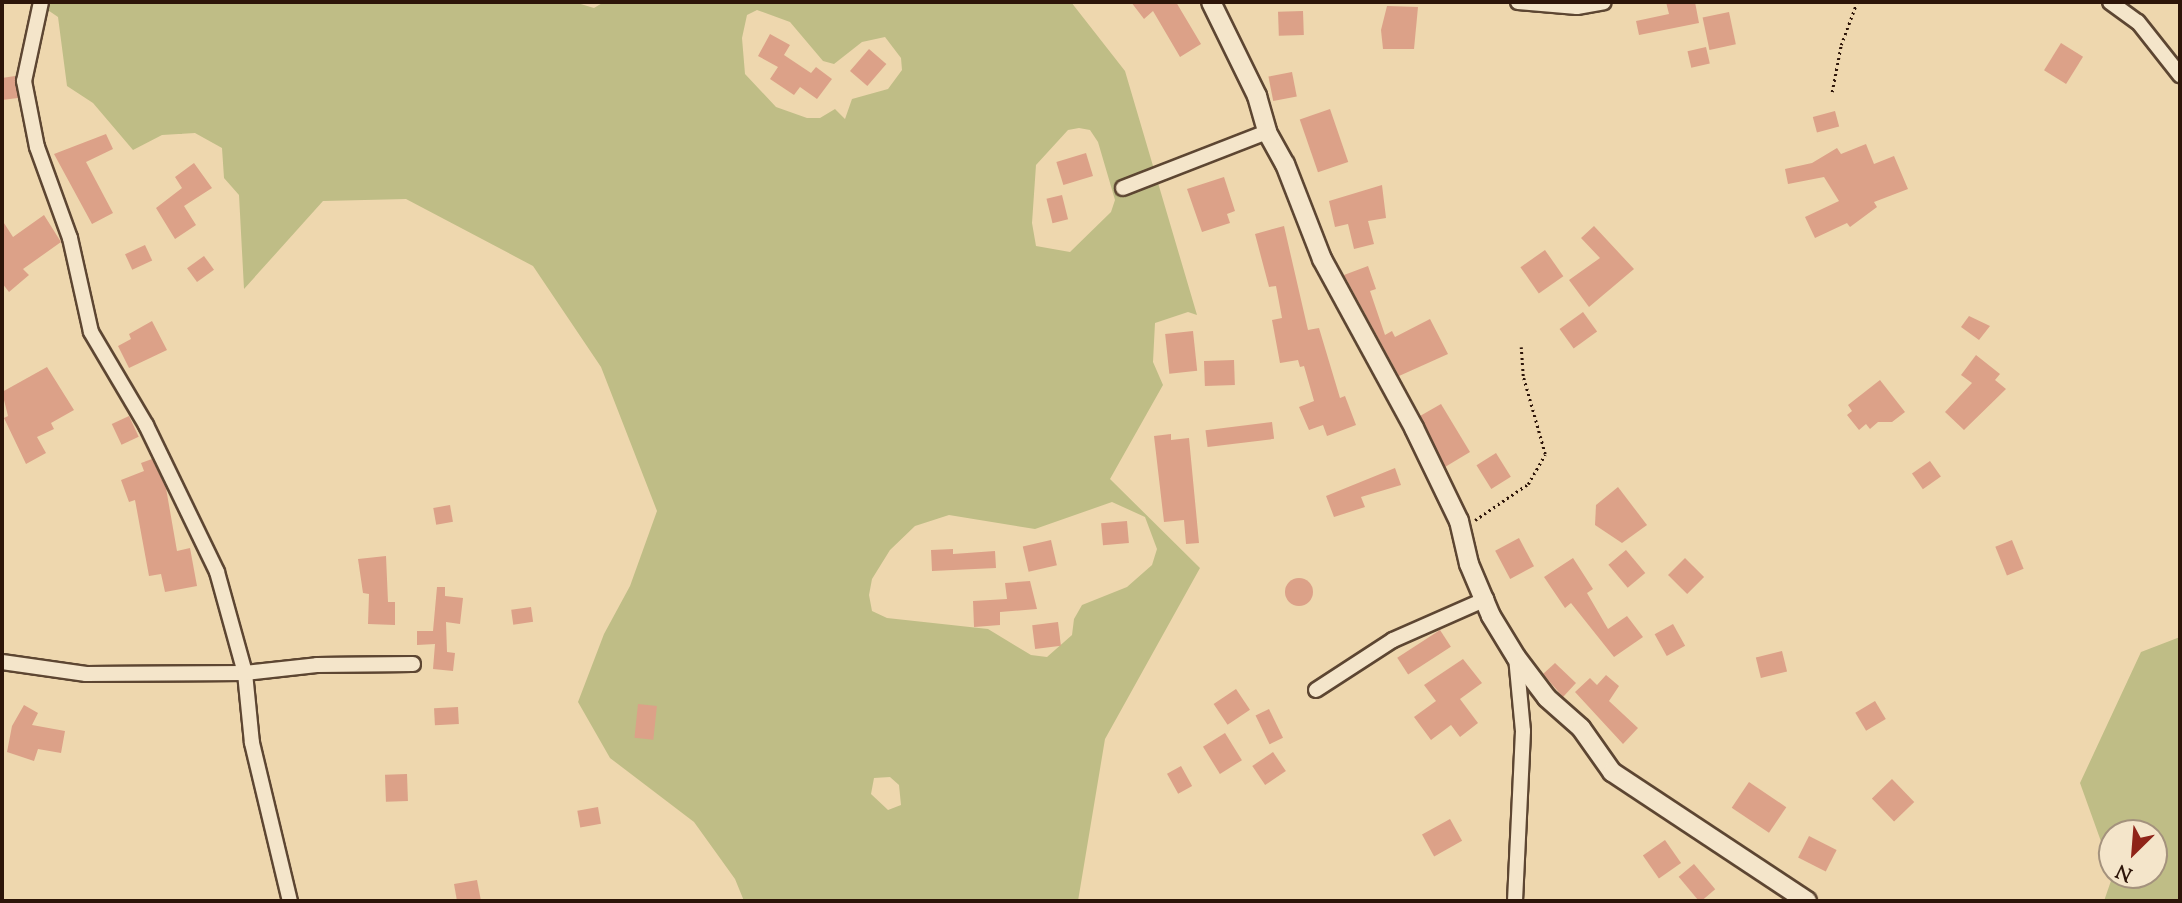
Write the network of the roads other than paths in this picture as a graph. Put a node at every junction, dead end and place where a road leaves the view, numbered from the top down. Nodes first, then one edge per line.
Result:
1 (41, 2) edge
2 (1211, 2) edge
3 (1518, 2) edge
4 (1604, 2) edge
5 (2110, 2) edge
6 (2180, 75) edge
7 (1266, 132) junction
8 (1123, 188) dead end
9 (1486, 599) junction
10 (1516, 656) junction
11 (2, 662) edge
12 (413, 664) dead end
13 (245, 673) junction
14 (1316, 690) dead end
15 (289, 901) edge
16 (1515, 901) edge
17 (1807, 901) edge

1 - 13 street
2 - 7 street
3 - 4 street
5 - 6 street
7 - 8 street
7 - 9 street
9 - 10 street
9 - 14 street
10 - 16 street
10 - 17 street
11 - 13 street
12 - 13 street
13 - 15 street

